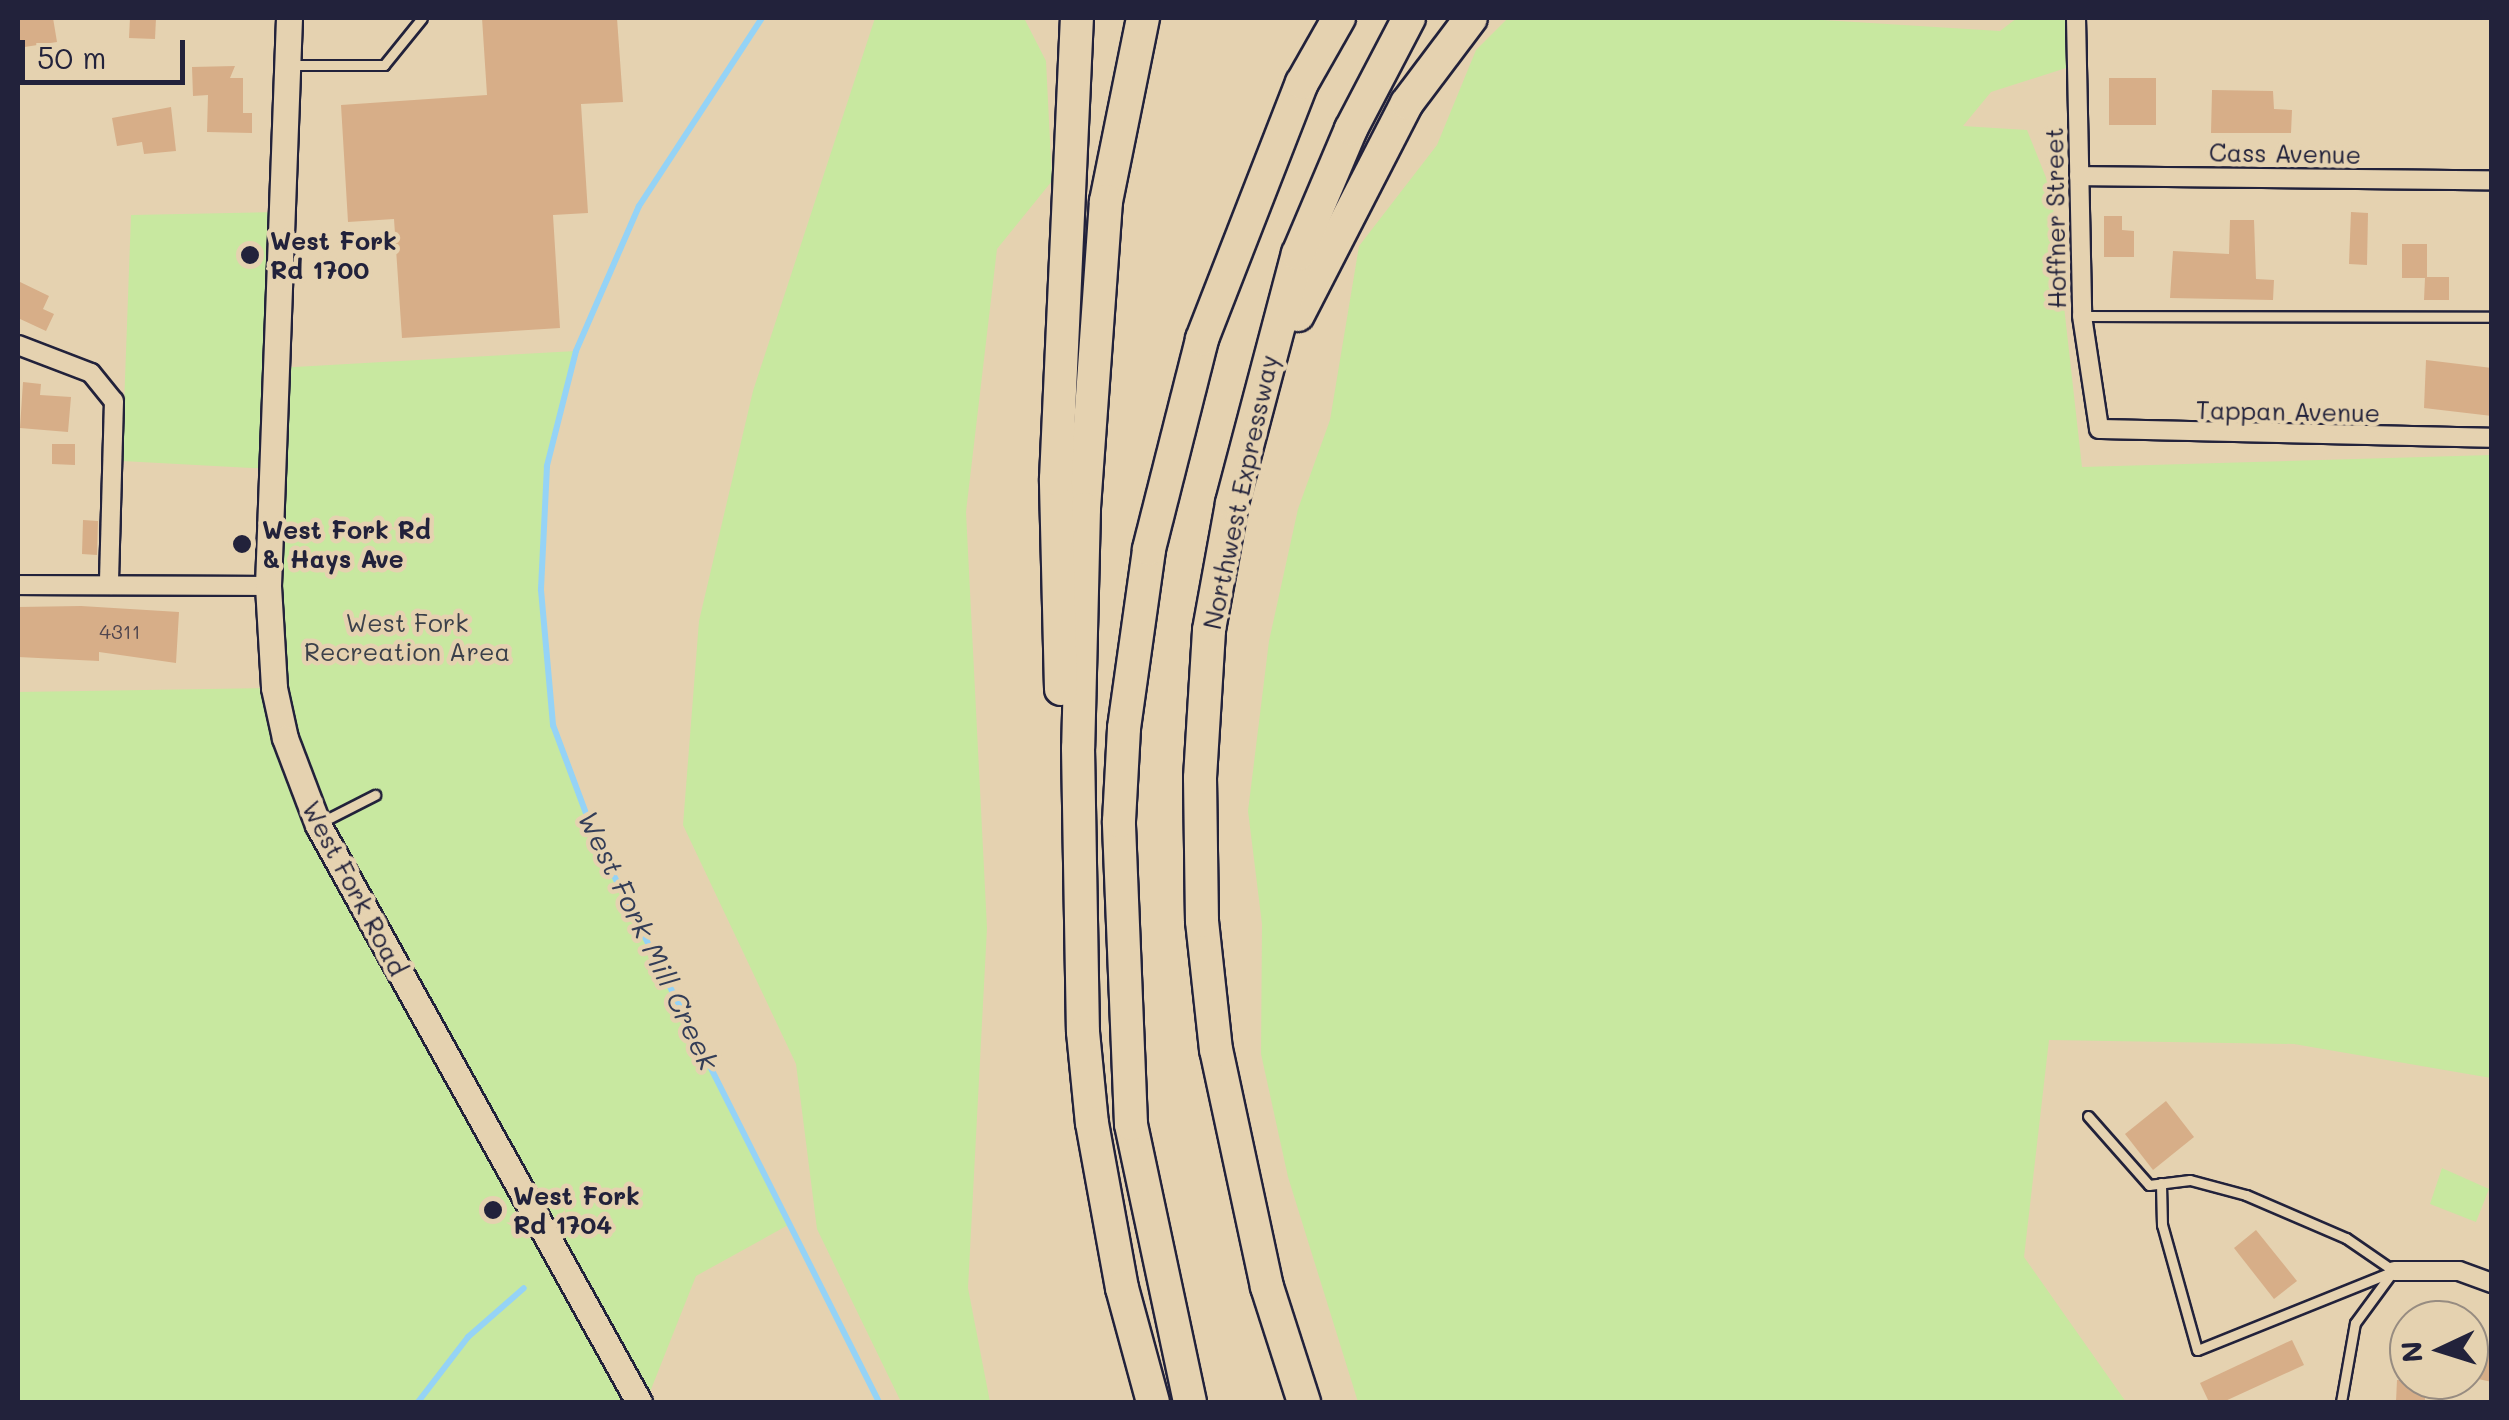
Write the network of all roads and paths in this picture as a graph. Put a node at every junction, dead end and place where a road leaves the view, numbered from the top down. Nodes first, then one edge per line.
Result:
1 (289, 18) edge
2 (422, 18) edge
3 (1076, 18) edge
4 (1142, 18) edge
5 (1338, 18) edge
6 (1410, 18) edge
7 (1470, 18) edge
8 (2076, 18) edge
9 (289, 64) junction
10 (2079, 176) junction
11 (2492, 180) edge
12 (2082, 316) junction
13 (2492, 318) edge
14 (18, 346) edge
15 (2093, 416) joint
16 (2492, 438) edge
17 (1232, 503) junction
18 (18, 584) edge
19 (109, 585) junction
20 (268, 586) junction
21 (375, 795) dead end
22 (1079, 822) junction
23 (318, 824) junction
24 (2088, 1116) dead end
25 (2161, 1183) junction
26 (2394, 1271) junction
27 (2492, 1283) edge
28 (638, 1402) edge
29 (1153, 1402) edge
30 (1190, 1402) edge
31 (1304, 1402) edge
32 (2341, 1402) edge

1 - 9 street, West Fork Road
2 - 9 lane
3 - 22 highway
4 - 22 highway
5 - 30 highway
6 - 17 highway, Northwest Expressway
7 - 17 highway
8 - 10 street, Hoffner Street
9 - 20 street, West Fork Road
10 - 11 street, Cass Avenue
10 - 12 street, Hoffner Street
12 - 13 lane
12 - 15 street, Hoffner Street
14 - 19 street
15 - 16 street, Tappan Avenue
17 - 31 highway, Northwest Expressway
18 - 19 street
19 - 20 street
20 - 23 street, West Fork Road
21 - 23 lane
22 - 29 highway
23 - 28 street, West Fork Road
24 - 25 lane
25 - 26 lane
25 - 26 lane
26 - 27 street
26 - 32 lane

